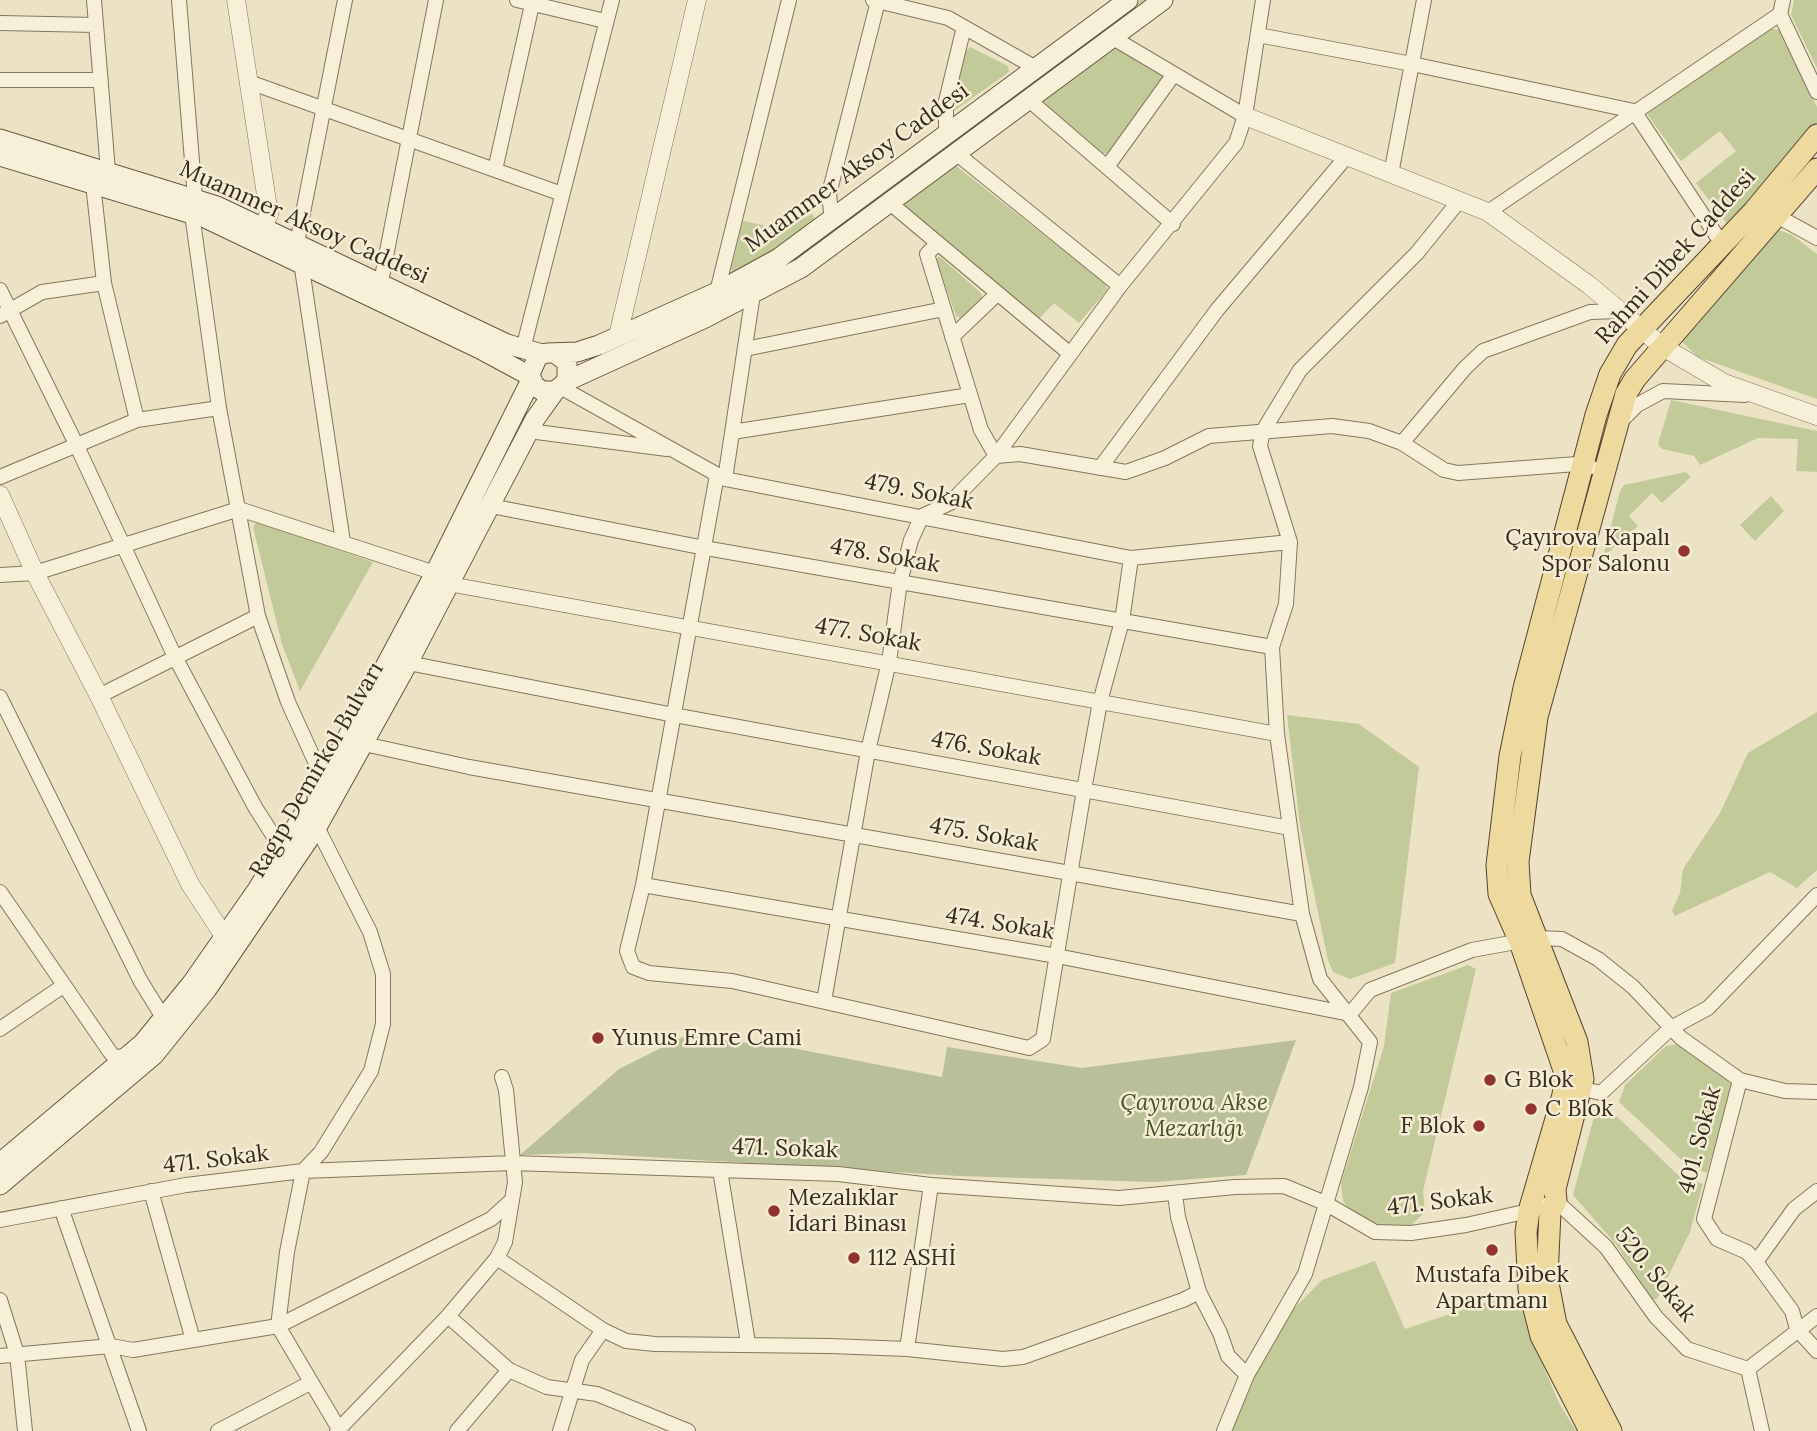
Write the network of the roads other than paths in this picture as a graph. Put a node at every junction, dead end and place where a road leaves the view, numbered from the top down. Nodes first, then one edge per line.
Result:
1 (94, 0) edge
2 (179, 0) edge
3 (236, 0) edge
4 (345, 0) edge
5 (436, 0) edge
6 (611, 0) edge
7 (697, 0) edge
8 (789, 0) edge
9 (1128, 0) edge
10 (1163, 0) edge
11 (1263, 0) edge
12 (1424, 0) edge
13 (527, 1) edge
14 (876, 1) edge
15 (920, 6) edge
16 (1781, 7) edge
17 (605, 21) junction
18 (0, 23) edge
19 (96, 25) junction
20 (964, 27) junction
21 (1117, 34) junction
22 (1258, 35) junction
23 (1412, 64) junction
24 (1036, 68) junction
25 (1174, 74) junction
26 (0, 80) edge
27 (101, 80) junction
28 (249, 82) junction
29 (1817, 92) edge
30 (1029, 100) junction
31 (324, 109) junction
32 (1634, 111) junction
33 (1245, 116) junction
34 (946, 134) junction
35 (1817, 135) edge
36 (0, 139) edge
37 (409, 139) junction
38 (956, 153) junction
39 (0, 156) edge
40 (1347, 156) junction
41 (1107, 167) junction
42 (1817, 169) edge
43 (495, 170) junction
44 (108, 171) junction
45 (1391, 174) junction
46 (93, 184) junction
47 (562, 194) junction
48 (1459, 201) junction
49 (890, 203) junction
50 (194, 206) junction
51 (1488, 212) junction
52 (1777, 216) junction
53 (832, 221) junction
54 (1173, 224) junction
55 (260, 234) junction
56 (1817, 239) edge
57 (937, 244) junction
58 (1722, 244) junction
59 (299, 253) junction
60 (381, 282) junction
61 (104, 283) junction
62 (1120, 286) junction
63 (0, 290) edge
64 (717, 292) junction
65 (753, 294) junction
66 (997, 294) junction
67 (944, 309) junction
68 (1621, 311) junction
69 (5, 314) edge
70 (1642, 329) junction
71 (618, 337) junction
72 (952, 337) junction
73 (1663, 346) junction
74 (745, 349) junction
75 (540, 352) junction
76 (1069, 353) junction
77 (531, 378) junction
78 (562, 387) junction
79 (970, 395) junction
80 (1761, 396) junction
81 (219, 408) junction
82 (1817, 415) edge
83 (137, 420) junction
84 (1616, 427) junction
85 (529, 431) junction
86 (1263, 431) junction
87 (732, 432) junction
88 (1402, 443) junction
89 (76, 444) junction
90 (675, 450) junction
91 (996, 456) junction
92 (1583, 466) junction
93 (1100, 468) junction
94 (1607, 471) junction
95 (0, 477) edge
96 (721, 477) junction
97 (0, 495) edge
98 (491, 506) junction
99 (239, 509) junction
100 (922, 516) junction
101 (343, 542) junction
102 (1290, 542) junction
103 (121, 545) junction
104 (705, 548) junction
105 (1131, 558) junction
106 (35, 573) junction
107 (0, 575) edge
108 (442, 579) junction
109 (900, 582) junction
110 (258, 616) junction
111 (1122, 621) junction
112 (691, 626) junction
113 (1272, 647) junction
114 (175, 657) junction
115 (889, 662) junction
116 (408, 663) junction
117 (99, 696) junction
118 (0, 697) edge
119 (1100, 702) junction
120 (674, 715) junction
121 (1277, 734) junction
122 (364, 744) junction
123 (868, 751) junction
124 (324, 781) junction
125 (1084, 790) junction
126 (658, 800) junction
127 (317, 827) junction
128 (1290, 828) junction
129 (852, 835) junction
130 (283, 851) junction
131 (1070, 873) junction
132 (643, 885) junction
133 (0, 892) edge
134 (1817, 895) edge
135 (1302, 914) junction
136 (6, 916) edge
137 (836, 920) junction
138 (224, 936) junction
139 (1528, 940) junction
140 (1057, 956) junction
141 (63, 986) junction
142 (824, 1002) junction
143 (1350, 1014) junction
144 (164, 1019) junction
145 (1671, 1028) junction
146 (0, 1030) edge
147 (128, 1056) junction
148 (502, 1077) dead end
149 (1740, 1080) junction
150 (1583, 1089) junction
151 (1817, 1093) edge
152 (513, 1163) junction
153 (720, 1170) junction
154 (303, 1171) junction
155 (2, 1174) edge
156 (931, 1185) junction
157 (151, 1191) junction
158 (1817, 1191) edge
159 (1175, 1194) junction
160 (512, 1200) junction
161 (1556, 1201) junction
162 (1325, 1203) junction
163 (61, 1208) junction
164 (1529, 1211) junction
165 (0, 1220) edge
166 (497, 1258) junction
167 (1756, 1262) junction
168 (1199, 1292) junction
169 (0, 1300) edge
170 (448, 1316) junction
171 (1817, 1316) edge
172 (278, 1326) junction
173 (1797, 1329) junction
174 (603, 1330) junction
175 (193, 1340) junction
176 (748, 1343) junction
177 (111, 1346) junction
178 (907, 1349) junction
179 (1817, 1351) edge
180 (17, 1354) junction
181 (0, 1356) edge
182 (1748, 1369) junction
183 (509, 1370) junction
184 (1247, 1375) junction
185 (310, 1382) junction
186 (572, 1393) junction
187 (338, 1430) edge
188 (24, 1431) edge
189 (139, 1431) edge
190 (218, 1431) edge
191 (457, 1431) edge
192 (560, 1431) edge
193 (688, 1431) edge
194 (1224, 1431) edge
195 (1590, 1431) edge
196 (1611, 1431) edge
197 (1762, 1431) edge

1 - 19 street
2 - 50 street
3 - 28 street
4 - 31 street
5 - 37 street
6 - 17 street
7 - 71 street
8 - 64 street
9 - 24 main road, Muammer Aksoy Caddesi
10 - 21 main road
11 - 22 street
12 - 23 street
13 - 17 street
13 - 43 street
14 - 15 street
14 - 53 street
15 - 20 street
16 - 29 street
16 - 32 street
17 - 47 street
18 - 19 street
19 - 27 street
20 - 24 street
20 - 34 street
21 - 25 street
21 - 30 main road
22 - 23 street
22 - 33 street
23 - 32 street
23 - 45 street
24 - 34 main road, Muammer Aksoy Caddesi
25 - 33 street
25 - 41 street
26 - 27 street
27 - 44 street
28 - 31 street
28 - 55 street
30 - 38 main road
30 - 41 street
31 - 37 street
31 - 59 street
32 - 51 street
32 - 58 street
33 - 40 street
33 - 54 street
34 - 53 main road, Muammer Aksoy Caddesi
35 - 58 main road, Rahmi Dibek Caddesi
36 - 44 main road, Muammer Aksoy Caddesi
37 - 43 street
37 - 60 street
38 - 49 main road
38 - 62 street
39 - 46 main road
40 - 45 street
40 - 93 street
41 - 54 street
42 - 52 main road, Rahmi Dibek Caddesi
43 - 47 street
44 - 50 main road, Muammer Aksoy Caddesi
45 - 48 street
46 - 50 main road
46 - 61 street
47 - 75 street
48 - 51 street
48 - 86 street
49 - 57 street
49 - 65 main road
50 - 55 main road
50 - 81 street
51 - 68 street
52 - 56 street
52 - 73 main road, Rahmi Dibek Caddesi
53 - 64 main road, Muammer Aksoy Caddesi
54 - 62 street
55 - 59 main road
57 - 66 street
57 - 67 street
58 - 70 main road, Rahmi Dibek Caddesi
59 - 60 main road, Muammer Aksoy Caddesi
59 - 77 main road
59 - 101 street
60 - 75 main road, Muammer Aksoy Caddesi
61 - 69 street
61 - 83 street
62 - 76 street
63 - 69 street
64 - 71 main road, Muammer Aksoy Caddesi
65 - 74 street
65 - 78 main road
66 - 72 street
66 - 76 street
67 - 72 street
67 - 74 street
68 - 70 street
68 - 88 street
69 - 89 street
70 - 73 street
70 - 92 main road, Rahmi Dibek Caddesi
71 - 75 main road, Muammer Aksoy Caddesi
72 - 79 street
73 - 80 street
73 - 84 main road, Rahmi Dibek Caddesi
74 - 87 street
75 - 77 main road
75 - 78 main road
76 - 91 street
77 - 78 main road
77 - 108 main road, Ragıp Demirkol Bulvarı
78 - 85 main road, Ragıp Demirkol Bulvarı
78 - 90 street, 479. Sokak
79 - 87 street
79 - 91 street
80 - 82 street
80 - 84 street
81 - 83 street
81 - 99 street
83 - 89 street
84 - 94 main road, Rahmi Dibek Caddesi
85 - 90 street
85 - 98 main road, Ragıp Demirkol Bulvarı
86 - 88 street
86 - 93 street
86 - 102 street
87 - 96 street
88 - 92 street
89 - 95 street
89 - 103 street
90 - 96 street, 479. Sokak
91 - 93 street
91 - 100 street
92 - 94 street
92 - 139 main road, Rahmi Dibek Caddesi
94 - 139 main road, Rahmi Dibek Caddesi
96 - 100 street, 479. Sokak
96 - 104 street
97 - 106 street
98 - 104 street, 478. Sokak
98 - 108 main road, Ragıp Demirkol Bulvarı
99 - 101 street, 477. Sokak
99 - 103 street
99 - 110 street
100 - 105 street, 479. Sokak
100 - 109 street
101 - 108 street, 477. Sokak
102 - 105 street, 479. Sokak
102 - 113 street
103 - 106 street
103 - 114 street
104 - 109 street, 478. Sokak
104 - 112 street
105 - 111 street
106 - 107 street
106 - 117 street
108 - 112 street, 477. Sokak
108 - 116 main road, Ragıp Demirkol Bulvarı
108 - 124 main road, Ragıp Demirkol Bulvarı
109 - 111 street, 478. Sokak
109 - 115 street
110 - 114 street
110 - 124 street
111 - 113 street, 478. Sokak
111 - 119 street
112 - 115 street, 477. Sokak
112 - 120 street
113 - 121 street
114 - 117 street
114 - 130 street
115 - 119 street, 477. Sokak
115 - 123 street
116 - 120 street, 476. Sokak
116 - 122 main road, Ragıp Demirkol Bulvarı
117 - 138 street
118 - 144 street
119 - 121 street, 477. Sokak
119 - 125 street
120 - 123 street, 476. Sokak
120 - 126 street
121 - 128 street
122 - 126 street, 475. Sokak
122 - 127 main road, Ragıp Demirkol Bulvarı
123 - 125 street, 476. Sokak
123 - 129 street
124 - 130 main road, Ragıp Demirkol Bulvarı
125 - 128 street, 476. Sokak
125 - 131 street
126 - 129 street, 475. Sokak
126 - 132 street
127 - 154 street
127 - 155 main road, Ragıp Demirkol Bulvarı
128 - 135 street
129 - 131 street, 475. Sokak
129 - 137 street
130 - 138 main road, Ragıp Demirkol Bulvarı
131 - 135 street, 475. Sokak
131 - 140 street
132 - 137 street, 474. Sokak
132 - 142 street
133 - 136 street
134 - 145 street
135 - 143 street
136 - 141 street
137 - 140 street, 474. Sokak
137 - 142 street
138 - 144 main road, Ragıp Demirkol Bulvarı
139 - 143 street, 401. Sokak
139 - 145 street, 401. Sokak
139 - 150 main road, Rahmi Dibek Caddesi
139 - 164 main road, Rahmi Dibek Caddesi
140 - 142 street
140 - 143 street, 474. Sokak
141 - 146 street
141 - 147 street
143 - 162 street
144 - 147 main road, Ragıp Demirkol Bulvarı
145 - 149 street, 401. Sokak
145 - 150 street
147 - 155 main road, Ragıp Demirkol Bulvarı
148 - 152 street
149 - 151 street
149 - 167 street, 401. Sokak
150 - 161 main road, Rahmi Dibek Caddesi
152 - 153 street, 471. Sokak
152 - 154 street, 471. Sokak
152 - 160 street
153 - 156 street, 471. Sokak
153 - 176 street
154 - 157 street, 471. Sokak
154 - 172 street
156 - 159 street, 471. Sokak
156 - 178 street
157 - 163 street, 471. Sokak
157 - 175 street
158 - 167 street
159 - 162 street, 471. Sokak
159 - 168 street
160 - 166 street
160 - 172 street
161 - 164 street, 471. Sokak
161 - 182 street, 520. Sokak
161 - 196 main road, Rahmi Dibek Caddesi
162 - 164 street, 471. Sokak
162 - 184 street
163 - 165 street, 471. Sokak
163 - 177 street
164 - 195 main road, Rahmi Dibek Caddesi
166 - 170 street
166 - 174 street
167 - 173 street, 401. Sokak
168 - 178 street
168 - 184 street
169 - 180 street
170 - 183 street
170 - 187 street
171 - 173 street
172 - 175 street
172 - 185 street
173 - 179 street, 401. Sokak
173 - 182 street
174 - 176 street
174 - 186 street
175 - 177 street
176 - 178 street
177 - 180 street
177 - 189 street
180 - 181 street
180 - 188 street
182 - 197 street
183 - 186 street
183 - 191 street
184 - 194 street
185 - 187 street
185 - 190 street
186 - 192 street
186 - 193 street

